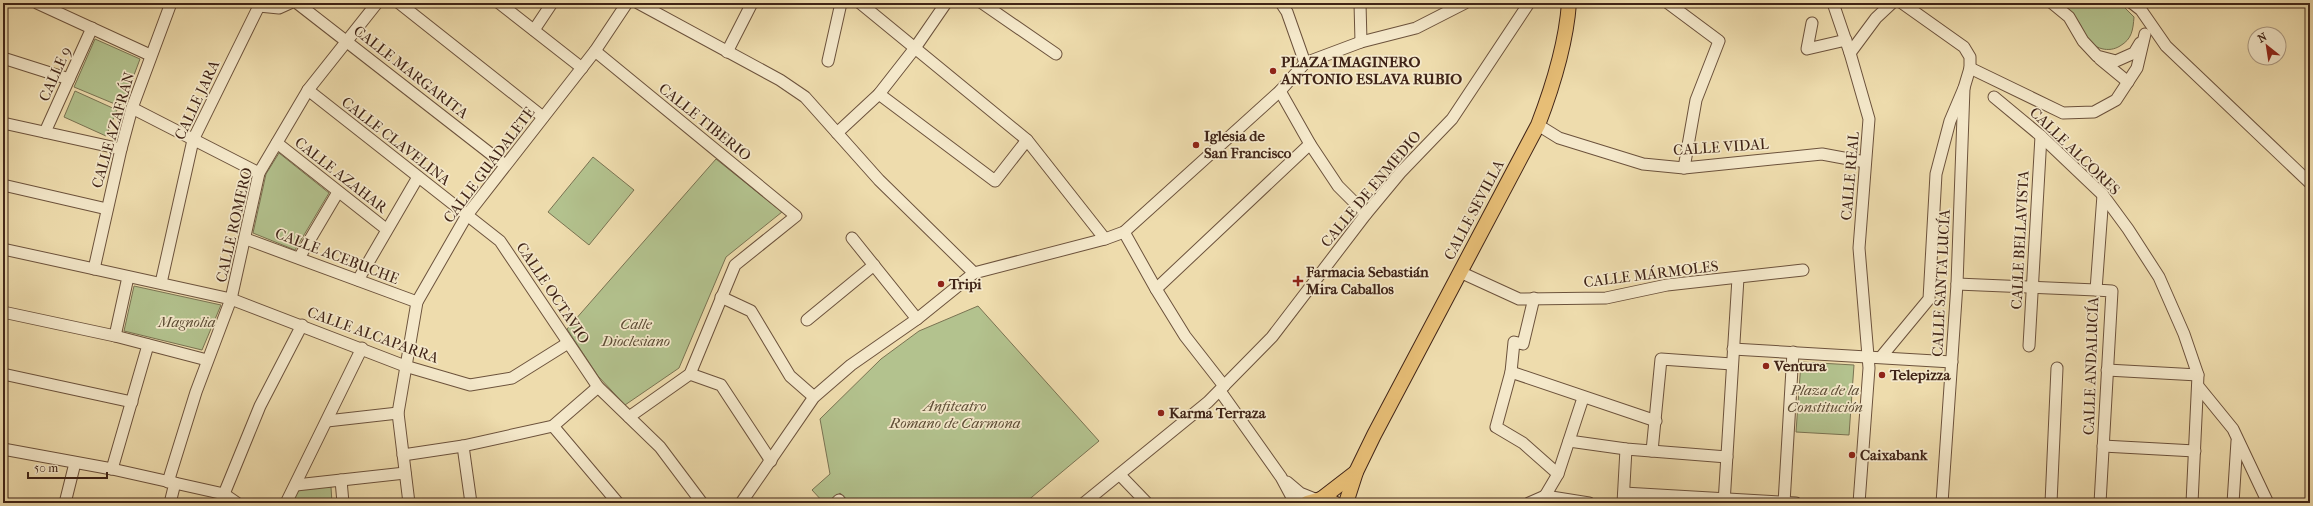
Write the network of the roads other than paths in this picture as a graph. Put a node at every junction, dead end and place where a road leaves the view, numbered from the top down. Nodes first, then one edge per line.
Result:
1 (37, 3) edge
2 (171, 3) edge
3 (290, 3) edge
4 (297, 3) edge
5 (377, 3) edge
6 (399, 3) edge
7 (499, 3) edge
8 (552, 3) edge
9 (627, 3) edge
10 (638, 3) edge
11 (752, 3) edge
12 (841, 3) edge
13 (860, 3) edge
14 (946, 3) edge
15 (982, 3) edge
16 (1281, 3) edge
17 (1360, 3) edge
18 (1464, 3) edge
19 (1530, 3) edge
20 (1564, 3) edge
21 (1569, 3) edge
22 (1668, 3) edge
23 (1832, 3) edge
24 (1892, 3) edge
25 (1902, 3) edge
26 (2052, 3) edge
27 (2132, 3) edge
28 (258, 5) edge
29 (2141, 10) junction
30 (1568, 21) junction
31 (1812, 24) dead end
32 (92, 28) junction
33 (534, 30) junction
34 (2146, 34) junction
35 (1846, 40) junction
36 (348, 41) junction
37 (1361, 42) junction
38 (915, 48) junction
39 (595, 51) junction
40 (727, 52) junction
41 (1850, 53) junction
42 (1056, 54) dead end
43 (150, 55) junction
44 (2097, 56) junction
45 (3, 58) edge
46 (828, 62) dead end
47 (1305, 63) junction
48 (582, 68) junction
49 (1970, 68) junction
50 (69, 79) junction
51 (2128, 82) junction
52 (1964, 88) junction
53 (308, 90) junction
54 (1280, 91) junction
55 (879, 94) junction
56 (1994, 97) dead end
57 (132, 108) junction
58 (543, 117) junction
59 (3, 123) edge
60 (1538, 125) junction
61 (45, 132) junction
62 (836, 133) junction
63 (2041, 136) junction
64 (193, 140) junction
65 (1027, 140) junction
66 (277, 143) junction
67 (1310, 144) junction
68 (121, 149) junction
69 (1866, 162) junction
70 (505, 165) junction
71 (1684, 168) junction
72 (259, 173) junction
73 (418, 177) junction
74 (2310, 182) edge
75 (3, 185) edge
76 (338, 192) junction
77 (2103, 195) junction
78 (107, 209) junction
79 (1366, 214) junction
80 (467, 215) junction
81 (386, 229) junction
82 (1124, 232) junction
83 (852, 238) dead end
84 (246, 239) junction
85 (1105, 239) junction
86 (3, 250) edge
87 (299, 258) junction
88 (874, 265) junction
89 (94, 269) junction
90 (1803, 270) dead end
91 (1460, 272) junction
92 (974, 273) junction
93 (128, 276) junction
94 (1738, 278) junction
95 (358, 280) junction
96 (161, 283) junction
97 (1957, 284) junction
98 (2032, 287) junction
99 (1156, 290) junction
100 (2096, 290) junction
101 (721, 297) junction
102 (1534, 298) junction
103 (231, 299) junction
104 (417, 302) junction
105 (3, 312) edge
106 (917, 319) junction
107 (807, 320) dead end
108 (302, 325) junction
109 (115, 336) junction
110 (568, 343) junction
111 (148, 345) junction
112 (2029, 346) dead end
113 (362, 348) junction
114 (1733, 349) junction
115 (1793, 352) junction
116 (1867, 356) junction
117 (1881, 357) junction
118 (207, 360) junction
119 (1952, 362) junction
120 (1732, 364) junction
121 (405, 366) junction
122 (2056, 368) dead end
123 (2107, 370) junction
124 (1511, 372) junction
125 (3, 374) edge
126 (690, 374) junction
127 (2198, 381) junction
128 (598, 387) junction
129 (1222, 388) junction
130 (814, 397) junction
131 (1582, 398) junction
132 (132, 402) junction
133 (398, 413) junction
134 (629, 417) junction
135 (327, 421) junction
136 (1656, 421) junction
137 (553, 426) junction
138 (2237, 438) junction
139 (1569, 440) junction
140 (463, 446) junction
141 (2103, 446) junction
142 (3, 449) edge
143 (1626, 449) junction
144 (1652, 451) junction
145 (2194, 451) junction
146 (403, 455) junction
147 (1726, 457) junction
148 (771, 461) junction
149 (75, 463) junction
150 (112, 469) junction
151 (1356, 472) junction
152 (405, 473) junction
153 (1558, 474) junction
154 (1120, 475) junction
155 (1281, 477) junction
156 (341, 480) junction
157 (172, 482) junction
158 (296, 485) junction
159 (224, 494) junction
160 (1545, 496) junction
161 (1623, 498) edge
162 (1674, 499) edge
163 (1314, 500) edge
164 (1724, 501) edge
165 (65, 503) edge
166 (170, 503) edge
167 (237, 503) edge
168 (286, 503) edge
169 (343, 503) edge
170 (409, 503) edge
171 (471, 503) edge
172 (618, 503) edge
173 (702, 503) edge
174 (741, 503) edge
175 (1084, 503) edge
176 (1146, 503) edge
177 (1295, 503) edge
178 (1334, 503) edge
179 (1346, 503) edge
180 (1529, 503) edge
181 (1589, 503) edge
182 (1788, 503) edge
183 (1859, 503) edge
184 (1942, 503) edge
185 (2051, 503) edge
186 (2100, 503) edge
187 (2192, 503) edge
188 (2233, 503) edge
189 (2268, 503) edge

1 - 32 street
2 - 43 street, CALLE AZAFRÁN
3 - 28 street, CALLE JARA
4 - 36 street, CALLE MARGARITA
5 - 36 street, CALLE ROMERO
6 - 58 street
7 - 33 street
8 - 33 street
9 - 39 street, CALLE GUADALETE
10 - 40 street
11 - 40 street
12 - 46 street
13 - 38 street
14 - 38 street
15 - 42 street
16 - 47 street
17 - 37 street
18 - 37 street
19 - 79 street, CALLE DE ENMEDIO
20 - 30 main road
21 - 30 main road, CALLE SEVILLA
22 - 71 street
23 - 35 street, CALLE REAL
24 - 41 street
25 - 49 street
26 - 44 street
27 - 29 street
28 - 64 street, CALLE JARA
29 - 34 street
29 - 74 street
30 - 60 main road, CALLE SEVILLA
31 - 35 street
32 - 43 street
32 - 50 street, CALLE 9
33 - 48 street
34 - 44 street
34 - 51 street
35 - 41 street, CALLE REAL
36 - 53 street, CALLE ROMERO
36 - 70 street, CALLE MARGARITA
37 - 47 street
38 - 55 street
38 - 65 street
39 - 48 street, CALLE GUADALETE
39 - 101 street, CALLE TIBERIO
40 - 62 street
41 - 69 street, CALLE REAL
43 - 57 street, CALLE AZAFRÁN
44 - 51 street
45 - 50 street
47 - 54 street
48 - 58 street, CALLE GUADALETE
49 - 51 street
49 - 52 street
50 - 61 street, CALLE 9
52 - 97 street, CALLE SANTA LUCÍA
52 - 117 street
53 - 66 street, CALLE ROMERO
53 - 73 street, CALLE CLAVELINA
54 - 67 street
54 - 82 street
55 - 62 street
55 - 65 street
56 - 63 street, CALLE ALCORES
57 - 64 street
57 - 68 street, CALLE AZAFRÁN
58 - 70 street, CALLE GUADALETE
59 - 61 street
60 - 71 street, CALLE VIDAL
60 - 91 main road, CALLE SEVILLA
61 - 68 street
62 - 92 street
63 - 77 street, CALLE ALCORES
63 - 98 street, CALLE BELLAVISTA
64 - 72 street
64 - 96 street, CALLE JARA
65 - 85 street
66 - 72 street, CALLE ROMERO
66 - 76 street, CALLE AZAHAR
67 - 79 street
67 - 99 street
68 - 78 street, CALLE AZAFRÁN
69 - 71 street, CALLE VIDAL
69 - 116 street, CALLE REAL
70 - 80 street, CALLE GUADALETE
72 - 84 street, CALLE ROMERO
73 - 80 street, CALLE CLAVELINA
73 - 81 street
75 - 78 street
76 - 81 street, CALLE AZAHAR
76 - 87 street
77 - 100 street, CALLE ANDALUCÍA
77 - 127 street, CALLE ALCORES
78 - 89 street, CALLE AZAFRÁN
79 - 129 street, CALLE DE ENMEDIO
80 - 104 street, CALLE GUADALETE
80 - 110 street, CALLE OCTAVIO
81 - 95 street
82 - 85 street
82 - 99 street
83 - 88 street
84 - 87 street, CALLE ACEBUCHE
84 - 103 street, CALLE ROMERO
85 - 92 street
86 - 89 street, CALLE ALCAPARRA
87 - 95 street, CALLE ACEBUCHE
88 - 106 street
88 - 107 street
89 - 93 street, CALLE ALCAPARRA
90 - 94 street, CALLE MÁRMOLES
91 - 102 street, CALLE MÁRMOLES
91 - 151 main road, CALLE SEVILLA
92 - 106 street
93 - 96 street, CALLE ALCAPARRA
93 - 109 street
94 - 102 street, CALLE MÁRMOLES
94 - 114 street
95 - 104 street, CALLE ACEBUCHE
96 - 103 street, CALLE ALCAPARRA
97 - 98 street
97 - 119 street, CALLE SANTA LUCÍA
98 - 100 street
98 - 112 street, CALLE BELLAVISTA
99 - 129 street
100 - 123 street, CALLE ANDALUCÍA
101 - 126 street
101 - 130 street
102 - 124 street
103 - 108 street, CALLE ALCAPARRA
103 - 118 street, CALLE ROMERO
104 - 121 street, CALLE GUADALETE
105 - 109 street
106 - 130 street
108 - 113 street, CALLE ALCAPARRA
108 - 159 street
109 - 111 street
110 - 121 street, CALLE ALCAPARRA
110 - 128 street, CALLE OCTAVIO
111 - 118 street
111 - 132 street
113 - 121 street, CALLE ALCAPARRA
113 - 135 street
114 - 115 street
114 - 120 street
115 - 116 street
115 - 182 street
116 - 117 street
116 - 183 street, CALLE REAL
117 - 119 street
118 - 157 street, CALLE ROMERO
119 - 184 street, CALLE SANTA LUCÍA
120 - 136 street
120 - 147 street
121 - 133 street, CALLE GUADALETE
122 - 185 street
123 - 127 street
123 - 141 street, CALLE ANDALUCÍA
124 - 131 street
124 - 153 street
125 - 132 street
126 - 134 street
126 - 148 street
127 - 138 street
127 - 145 street, CALLE ALCORES
128 - 134 street, CALLE OCTAVIO
128 - 137 street
129 - 154 street, CALLE DE ENMEDIO
129 - 155 street
130 - 148 street
131 - 136 street
131 - 139 street
132 - 150 street
133 - 135 street
133 - 146 street, CALLE GUADALETE
134 - 173 street, CALLE OCTAVIO
135 - 158 street
136 - 144 street
137 - 140 street
137 - 172 street
138 - 188 street
138 - 189 street
139 - 143 street
139 - 153 street
140 - 146 street
140 - 171 street
141 - 145 street
141 - 186 street, CALLE ANDALUCÍA
142 - 149 street
143 - 144 street
143 - 161 street
144 - 147 street
145 - 187 street, CALLE ALCORES
146 - 152 street, CALLE GUADALETE
147 - 164 street
148 - 174 street
149 - 150 street
149 - 165 street
150 - 157 street
151 - 163 main road
151 - 179 main road, CALLE SEVILLA
152 - 156 street
152 - 170 street, CALLE GUADALETE
153 - 160 street
154 - 175 street, CALLE DE ENMEDIO
154 - 176 street
155 - 163 street
155 - 177 street
156 - 158 street
156 - 169 street
157 - 159 street
157 - 166 street, CALLE ROMERO
158 - 168 street
159 - 167 street
160 - 180 street
160 - 181 street
161 - 162 street
162 - 164 street
163 - 178 main road
164 - 182 street

